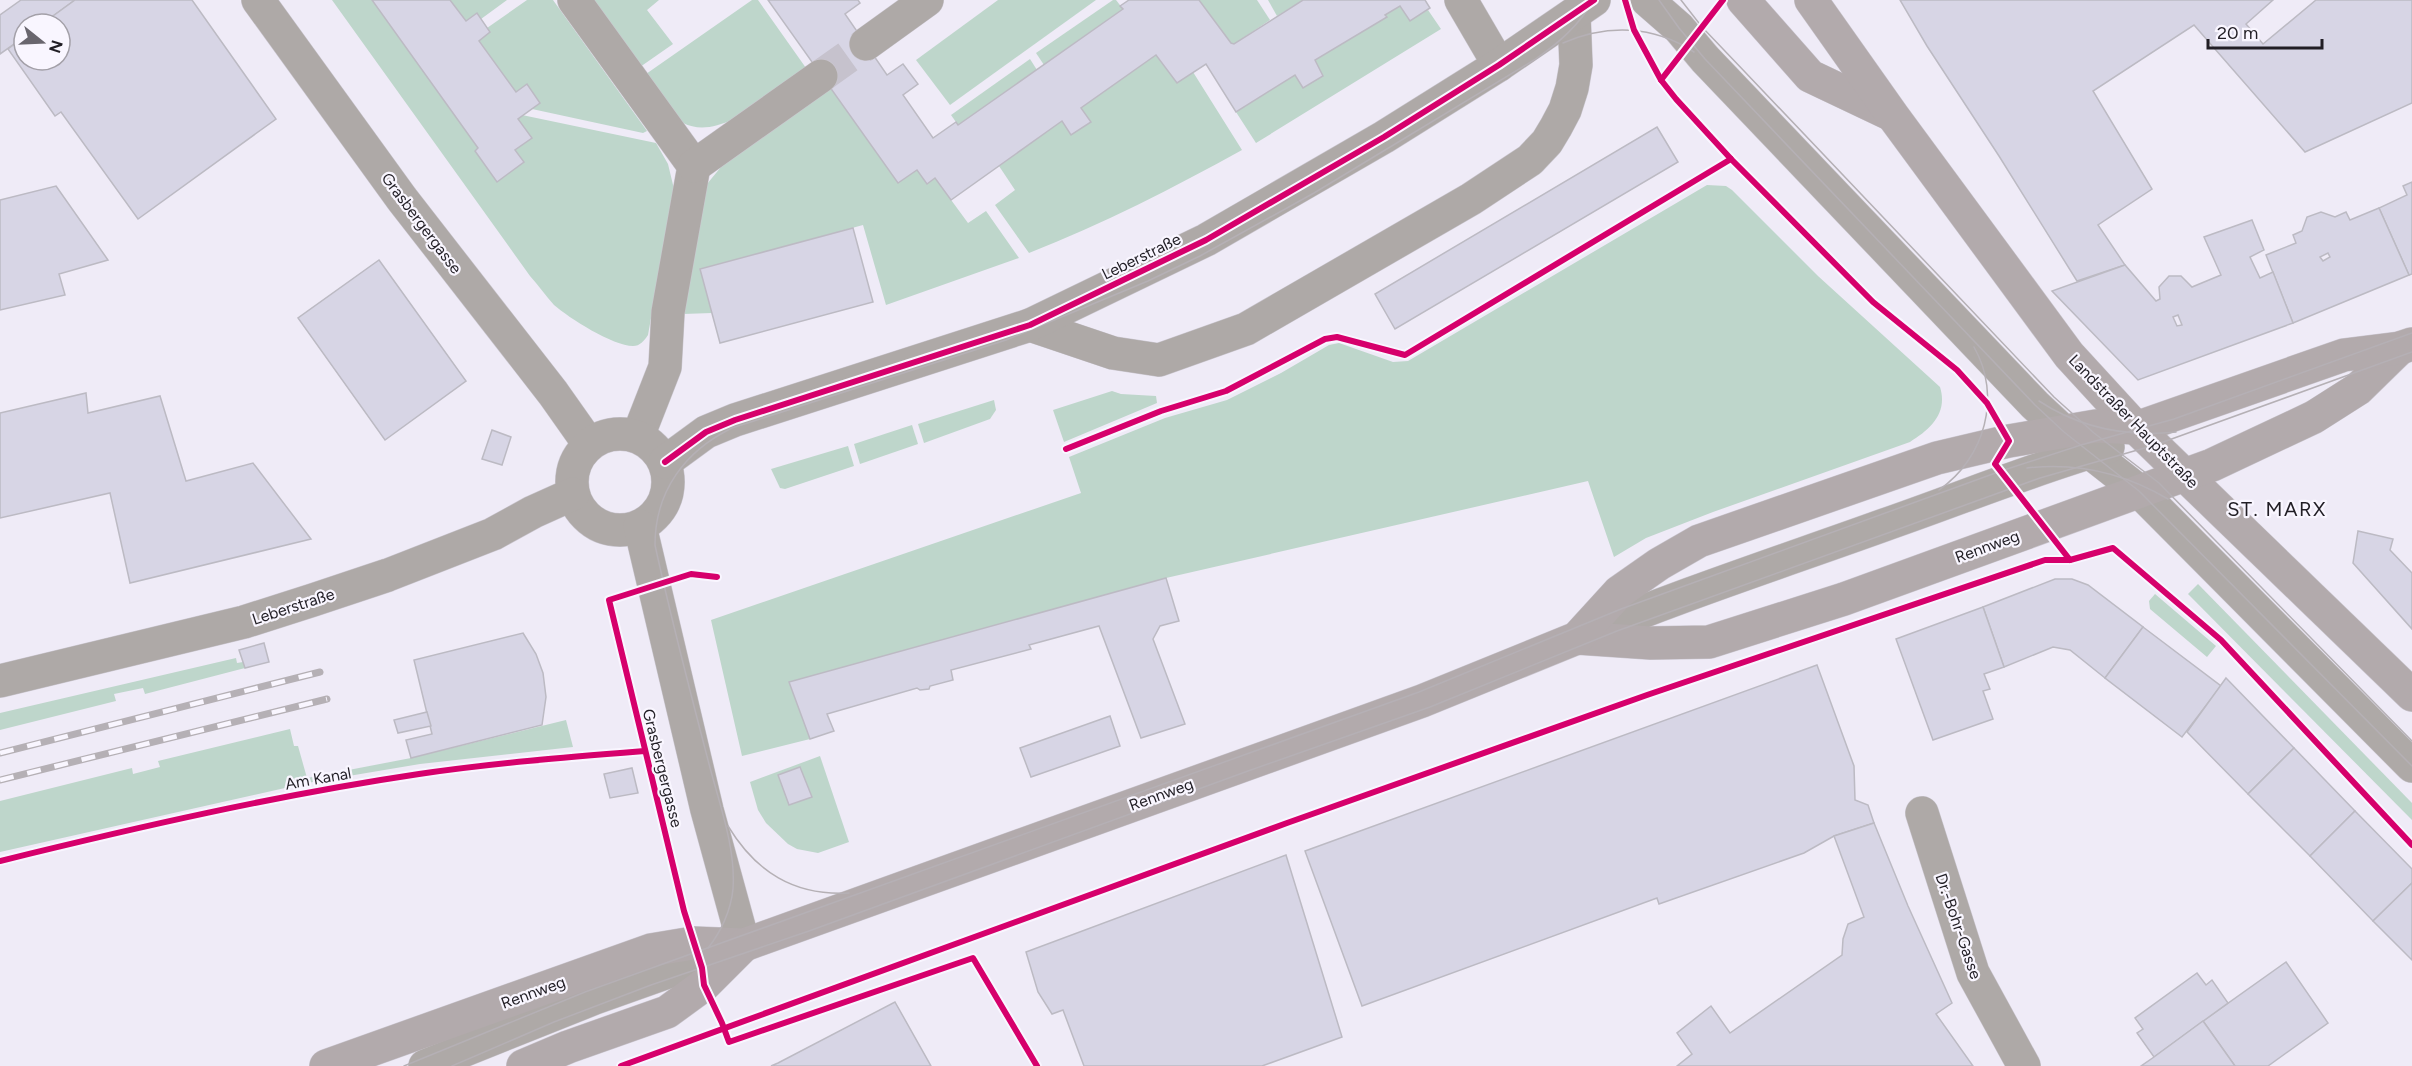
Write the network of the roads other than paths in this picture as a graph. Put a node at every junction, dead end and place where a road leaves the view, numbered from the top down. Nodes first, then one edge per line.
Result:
1 (258, 0) edge
2 (574, 0) edge
3 (927, 0) edge
4 (1461, 0) edge
5 (1647, 0) edge
6 (1743, 0) edge
7 (1811, 0) edge
8 (1584, 8) edge
9 (866, 44) tunnel mouth
10 (1499, 65) junction
11 (821, 76) tunnel mouth
12 (1893, 116) junction
13 (694, 166) junction
14 (1030, 325) junction
15 (2406, 346) edge
16 (2136, 428) junction
17 (2064, 432) junction
18 (638, 436) junction
19 (589, 444) junction
20 (2091, 452) junction
21 (665, 462) junction
22 (2186, 474) junction
23 (2139, 491) junction
24 (573, 494) junction
25 (640, 526) junction
26 (1576, 638) junction
27 (0, 681) edge
28 (2412, 695) edge
29 (2412, 766) edge
30 (1922, 813) dead end
31 (744, 945) junction
32 (326, 1066) edge
33 (425, 1066) edge
34 (524, 1066) edge
35 (2024, 1066) edge

1 - 19 street, Grasbergergasse
2 - 13 street
3 - 9 street
4 - 10 street
5 - 17 street
6 - 12 main road, Landstraßer Hauptstraße
7 - 12 main road, Landstraßer Hauptstraße
8 - 10 street, Leberstraße
8 - 14 street
10 - 14 street, Leberstraße
11 - 13 street
12 - 16 main road, Landstraßer Hauptstraße
13 - 18 street
14 - 21 street, Leberstraße
15 - 16 main road, Rennweg
15 - 22 main road, Rennweg
16 - 17 main road, Rennweg
16 - 20 street
16 - 22 main road, Landstraßer Hauptstraße
17 - 20 street
17 - 26 main road, Rennweg
18 - 19 street
18 - 21 street
19 - 24 street
20 - 23 street
20 - 26 street
21 - 25 street
22 - 23 main road, Rennweg
22 - 28 main road, Landstraßer Hauptstraße
23 - 26 main road, Rennweg
23 - 29 street
24 - 25 street
24 - 27 street, Leberstraße
25 - 31 street, Grasbergergasse
26 - 31 main road, Rennweg
30 - 35 street, Dr.-Bohr-Gasse
31 - 32 main road, Rennweg
31 - 33 street
31 - 34 main road, Rennweg

